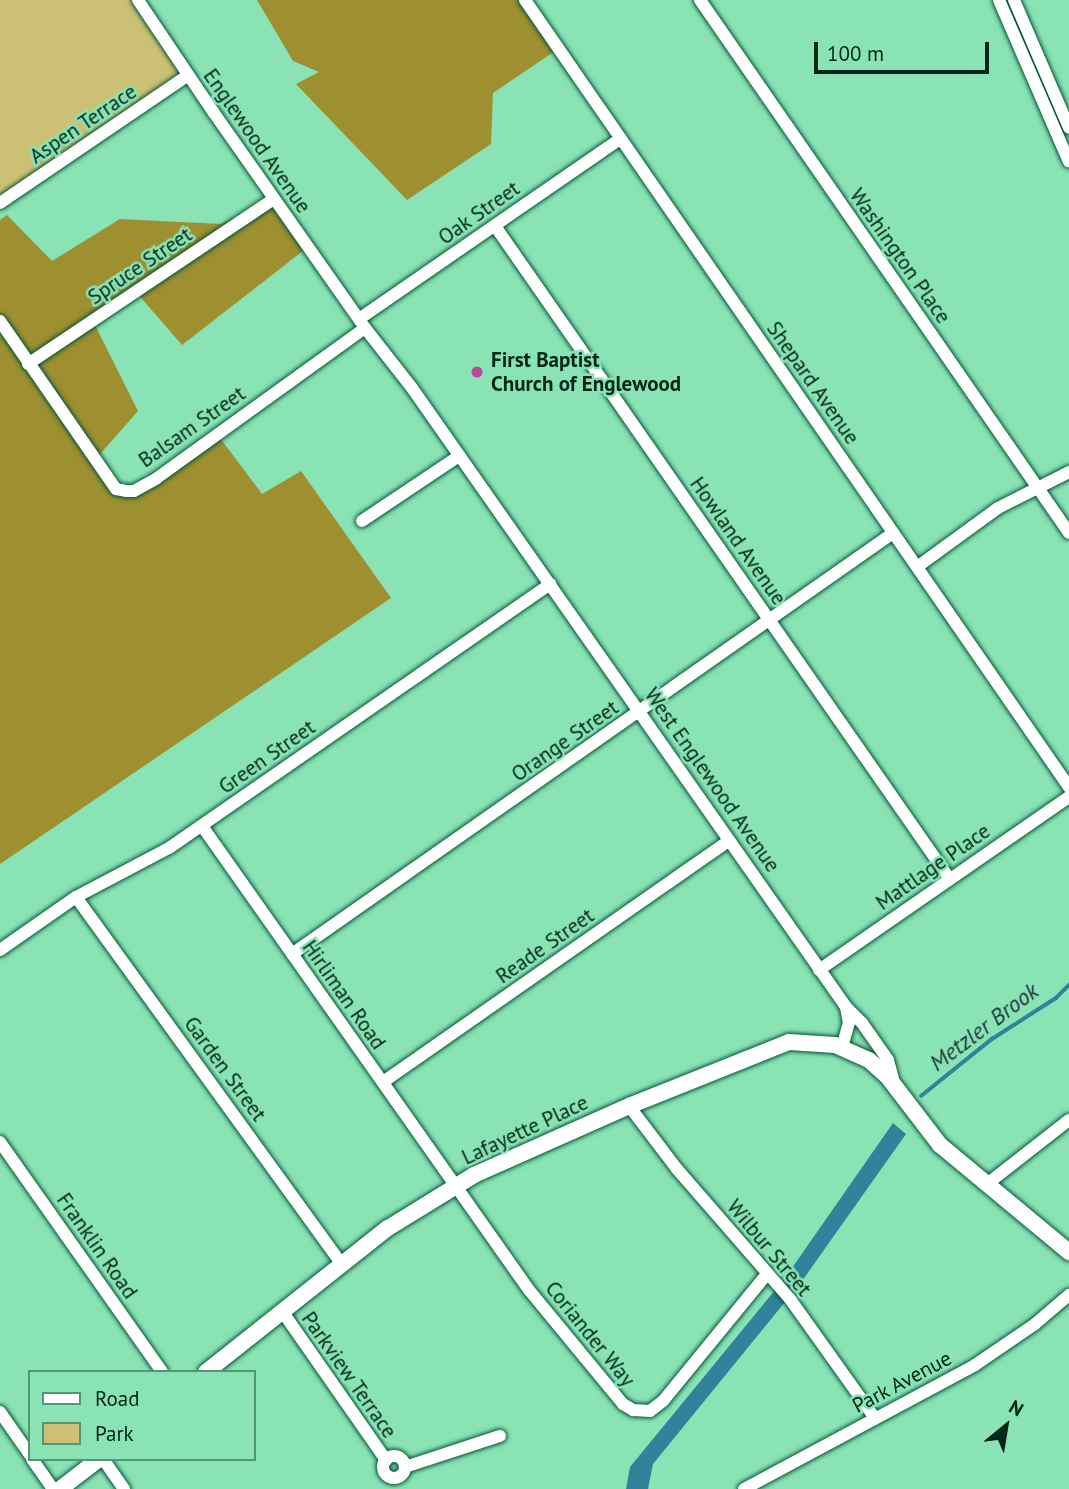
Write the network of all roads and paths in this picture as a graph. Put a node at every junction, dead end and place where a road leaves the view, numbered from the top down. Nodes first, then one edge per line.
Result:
1 (138, 0) edge
2 (525, 0) edge
3 (700, 0) edge
4 (999, 0) edge
5 (1014, 0) edge
6 (187, 76) junction
7 (1069, 128) edge
8 (620, 139) junction
9 (1069, 162) edge
10 (274, 199) junction
11 (0, 203) edge
12 (495, 226) junction
13 (348, 303) joint
14 (0, 321) edge
15 (362, 324) junction
16 (29, 364) junction
17 (287, 383) joint
18 (459, 456) junction
19 (1069, 472) edge
20 (1037, 487) junction
21 (362, 521) dead end
22 (893, 533) junction
23 (1069, 533) edge
24 (917, 567) junction
25 (550, 584) junction
26 (770, 621) junction
27 (640, 712) junction
28 (1069, 788) edge
29 (1069, 797) edge
30 (202, 826) junction
31 (729, 841) junction
32 (949, 878) junction
33 (76, 897) junction
34 (0, 950) edge
35 (292, 954) junction
36 (819, 970) junction
37 (846, 1007) junction
38 (842, 1047) junction
39 (383, 1082) junction
40 (895, 1087) junction
41 (629, 1106) junction
42 (1069, 1120) edge
43 (0, 1142) edge
44 (987, 1184) junction
45 (454, 1186) junction
46 (1069, 1252) edge
47 (342, 1264) junction
48 (769, 1275) junction
49 (1069, 1295) edge
50 (282, 1311) junction
51 (161, 1370) edge
52 (208, 1370) edge
53 (0, 1412) edge
54 (875, 1418) junction
55 (500, 1436) dead end
56 (28, 1453) edge
57 (34, 1461) edge
58 (98, 1461) edge
59 (103, 1461) edge
60 (53, 1489) edge
61 (60, 1489) edge
62 (124, 1489) edge
63 (744, 1489) edge

1 - 6 street, Englewood Avenue
2 - 8 street, Shepard Avenue
3 - 20 street, Washington Place
4 - 9 street
5 - 7 street
6 - 10 street, Englewood Avenue
6 - 11 street, Aspen Terrace
8 - 12 street, Oak Street
8 - 22 street, Shepard Avenue
10 - 13 street, Englewood Avenue
10 - 16 street, Spruce Street
12 - 15 street, Oak Street
12 - 26 street, Howland Avenue
13 - 15 street, West Englewood Avenue
14 - 16 street
15 - 17 street, Oak Street
15 - 18 street, West Englewood Avenue
16 - 17 street, Balsam Street
18 - 21 street
18 - 25 street, West Englewood Avenue
19 - 20 street
20 - 23 street, Washington Place
20 - 24 street
22 - 24 street, Shepard Avenue
22 - 26 street, Orange Street
24 - 28 street, Shepard Avenue
25 - 27 street, West Englewood Avenue
25 - 30 street, Green Street
26 - 27 street, Orange Street
26 - 32 street, Howland Avenue
27 - 31 street, West Englewood Avenue
27 - 35 street, Orange Street
29 - 32 street, Mattlage Place
30 - 33 street, Green Street
30 - 35 street, Hirliman Road
31 - 36 street, West Englewood Avenue
31 - 39 street, Reade Street
32 - 36 street, Mattlage Place
33 - 34 street, Green Street
33 - 47 street, Garden Street
35 - 39 street, Hirliman Road
36 - 37 street, West Englewood Avenue
37 - 38 street
37 - 40 street, West Englewood Avenue
38 - 40 street, Lafayette Place
38 - 41 street, Lafayette Place
39 - 45 street, Hirliman Road
40 - 44 street, West Englewood Avenue
41 - 45 street, Lafayette Place
41 - 48 street, Wilbur Street
42 - 44 street
43 - 51 street, Franklin Road
44 - 46 street, West Englewood Avenue
45 - 47 street, Lafayette Place
45 - 48 street, Coriander Way
47 - 50 street, Lafayette Place
48 - 54 street, Wilbur Street
49 - 54 street, Park Avenue
50 - 52 street, Lafayette Place
50 - 55 street, Parkview Terrace
53 - 56 street
54 - 63 street, Park Avenue
57 - 60 street
58 - 61 street
59 - 62 street

